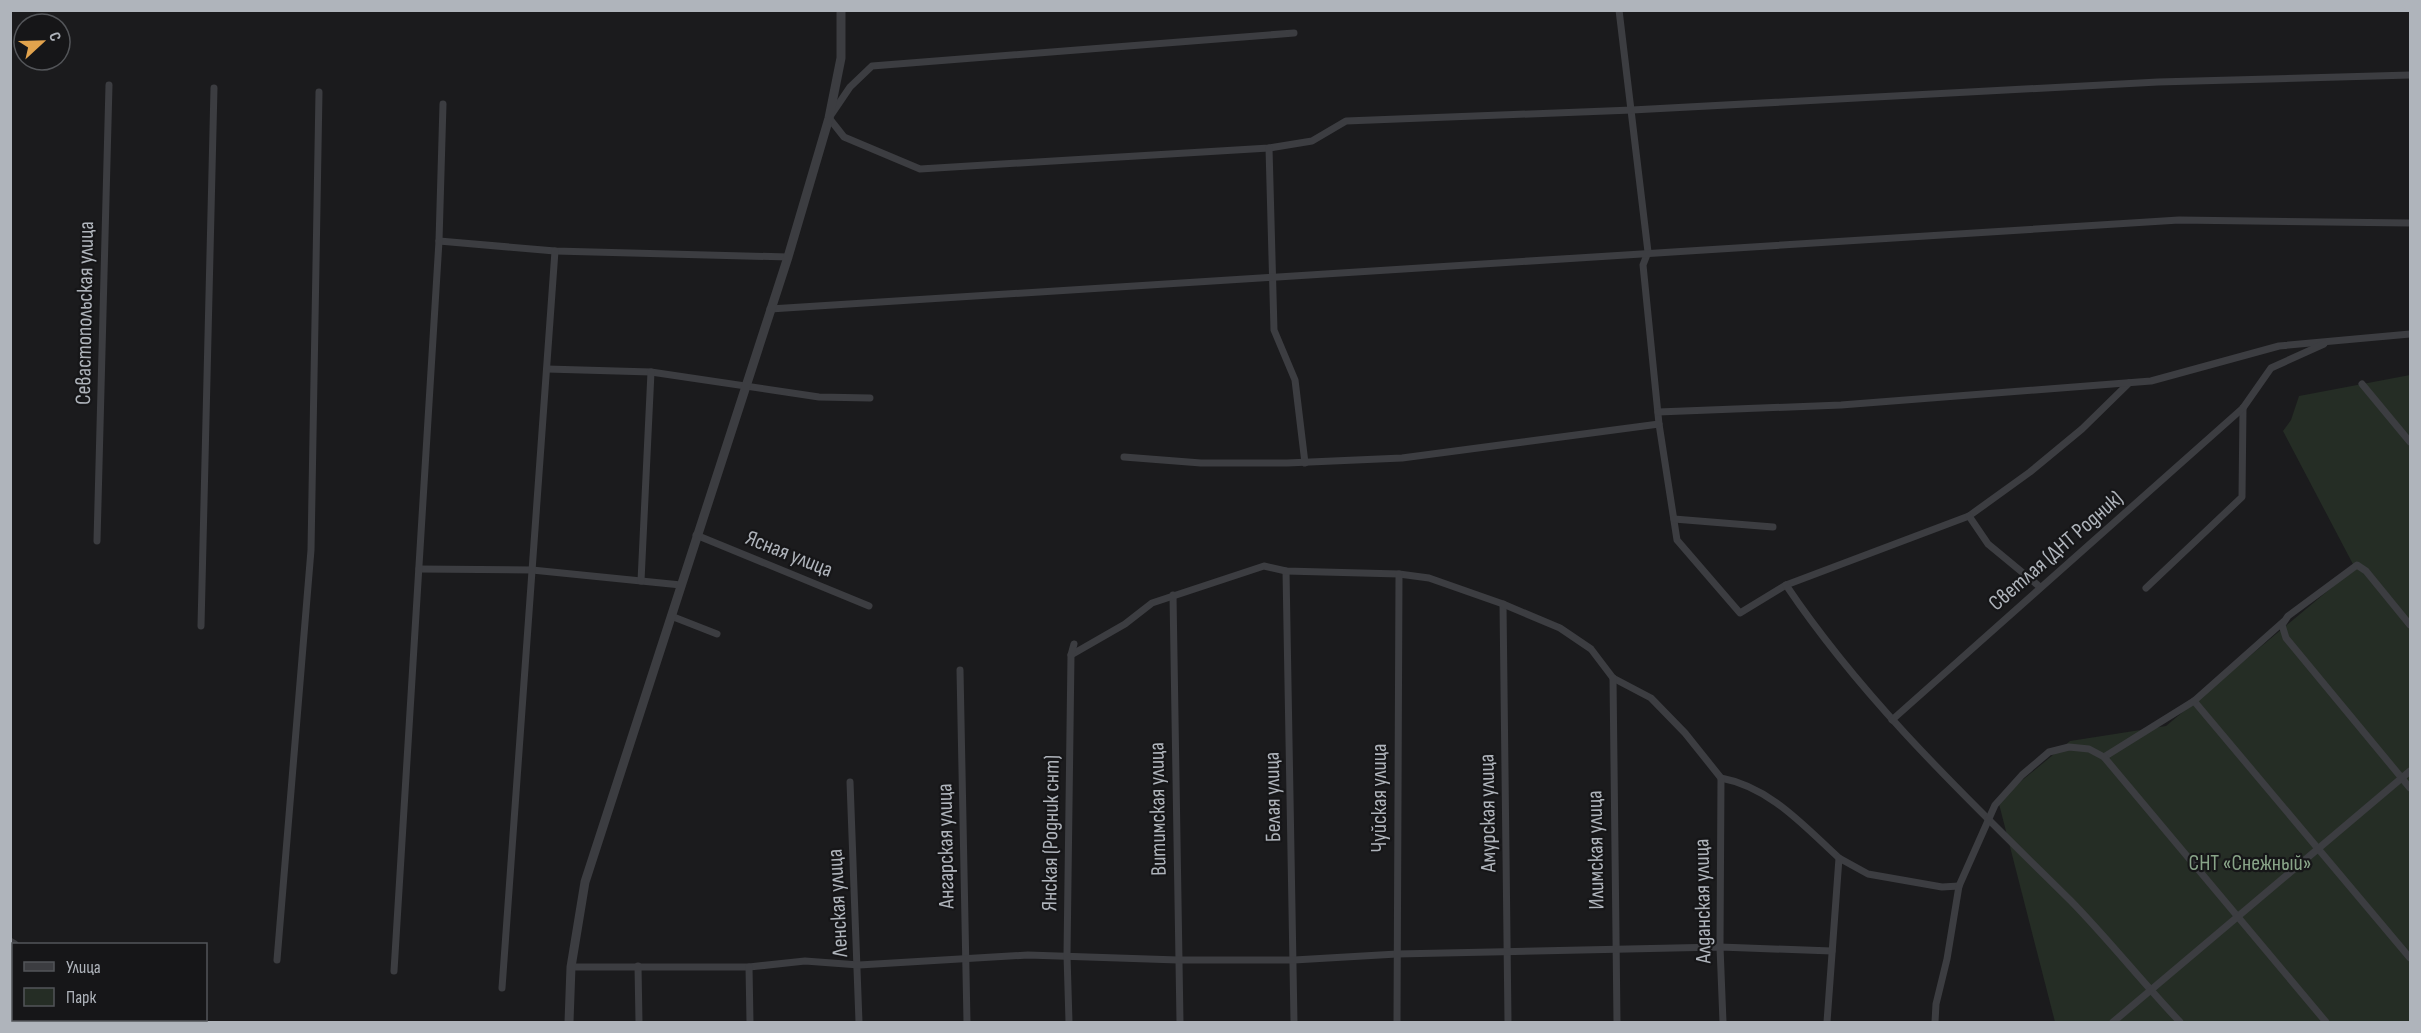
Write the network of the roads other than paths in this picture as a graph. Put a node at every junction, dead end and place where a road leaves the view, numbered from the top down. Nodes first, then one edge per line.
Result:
1 (842, 10) edge
2 (1619, 10) edge
3 (1294, 33) dead end
4 (2410, 75) edge
5 (109, 85) dead end
6 (214, 88) dead end
7 (319, 92) dead end
8 (442, 104) dead end
9 (1632, 110) junction
10 (829, 118) junction
11 (1269, 148) junction
12 (2410, 223) edge
13 (439, 241) junction
14 (555, 251) junction
15 (1648, 252) junction
16 (788, 257) junction
17 (1273, 276) junction
18 (770, 309) junction
19 (2410, 334) edge
20 (2326, 343) junction
21 (547, 369) junction
22 (651, 372) junction
23 (2129, 383) junction
24 (2362, 384) dead end
25 (746, 386) junction
26 (870, 398) dead end
27 (2243, 408) junction
28 (1658, 412) junction
29 (1659, 424) junction
30 (2410, 442) edge
31 (1124, 457) dead end
32 (1305, 463) junction
33 (1969, 516) junction
34 (1674, 519) junction
35 (1773, 527) dead end
36 (696, 535) junction
37 (97, 541) dead end
38 (419, 569) junction
39 (532, 570) junction
40 (1286, 571) junction
41 (1399, 574) junction
42 (641, 581) junction
43 (681, 585) junction
44 (1786, 585) junction
45 (2040, 587) junction
46 (2146, 588) dead end
47 (1173, 595) junction
48 (1503, 604) junction
49 (869, 606) dead end
50 (671, 616) junction
51 (2283, 622) junction
52 (2410, 625) edge
53 (201, 626) dead end
54 (717, 634) dead end
55 (1074, 644) dead end
56 (1071, 655) junction
57 (960, 670) dead end
58 (1613, 678) junction
59 (2194, 701) junction
60 (1892, 720) junction
61 (2104, 757) junction
62 (2410, 771) edge
63 (1721, 778) junction
64 (2402, 778) junction
65 (850, 782) dead end
66 (2410, 788) edge
67 (1989, 821) junction
68 (2318, 850) junction
69 (1839, 858) junction
70 (1959, 886) junction
71 (2237, 917) junction
72 (1719, 947) junction
73 (1616, 950) junction
74 (1832, 951) junction
75 (1507, 952) junction
76 (1397, 954) junction
77 (1067, 955) junction
78 (2410, 958) edge
79 (966, 959) junction
80 (277, 960) dead end
81 (1178, 960) junction
82 (1294, 960) junction
83 (859, 965) junction
84 (638, 966) junction
85 (571, 967) junction
86 (749, 968) junction
87 (394, 971) dead end
88 (502, 988) dead end
89 (2151, 991) junction
90 (569, 1023) edge
91 (639, 1023) edge
92 (750, 1023) edge
93 (860, 1023) edge
94 (967, 1023) edge
95 (1069, 1023) edge
96 (1180, 1023) edge
97 (1294, 1023) edge
98 (1397, 1023) edge
99 (1508, 1023) edge
100 (1617, 1023) edge
101 (1724, 1023) edge
102 (1827, 1023) edge
103 (1935, 1023) edge
104 (2113, 1023) edge
105 (2180, 1023) edge
106 (2326, 1023) edge

1 - 10 street
2 - 9 street
3 - 10 street
4 - 9 street
5 - 37 street, Севастопольская улица
6 - 53 street
7 - 80 street
8 - 13 street
9 - 11 street
9 - 15 street
10 - 11 street
10 - 16 street
11 - 17 street
12 - 15 street
13 - 14 street
13 - 38 street
14 - 16 street
14 - 21 street
15 - 17 street
15 - 28 street
16 - 18 street
17 - 18 street
17 - 32 street
18 - 25 street
19 - 20 street
20 - 23 street
20 - 27 street, Светлая (ДНТ Родник)
21 - 22 street
21 - 39 street
22 - 25 street
22 - 42 street
23 - 28 street
23 - 33 street
24 - 30 street
25 - 26 street
25 - 36 street
27 - 45 street, Светлая (ДНТ Родник)
27 - 46 street
28 - 29 street
29 - 32 street
29 - 34 street
31 - 32 street
33 - 44 street
33 - 45 street
34 - 35 street
34 - 44 street
36 - 43 street
36 - 49 street, Ясная улица
38 - 39 street
38 - 87 street
39 - 42 street
39 - 88 street
40 - 41 street
40 - 47 street
40 - 82 street, Белая улица
41 - 48 street
41 - 76 street, Чуйская улица
42 - 43 street
43 - 50 street
44 - 60 street
45 - 60 street, Светлая (ДНТ Родник)
47 - 56 street
47 - 81 street, Витимская улица
48 - 58 street
48 - 75 street, Амурская улица
50 - 54 street
50 - 85 street
51 - 52 street
51 - 59 street
51 - 64 street
55 - 56 street, Янская (Родник снт)
56 - 77 street, Янская (Родник снт)
57 - 79 street, Ангарская улица
58 - 63 street
58 - 73 street, Илимская улица
59 - 61 street
59 - 68 street
60 - 67 street
61 - 67 street
61 - 71 street
62 - 64 street
63 - 69 street
63 - 72 street, Алданская улица
64 - 66 street
64 - 68 street
65 - 83 street, Ленская улица
67 - 70 street
67 - 89 street
68 - 71 street
68 - 78 street
69 - 70 street
69 - 74 street
70 - 103 street
71 - 89 street
71 - 106 street
72 - 73 street
72 - 74 street
72 - 101 street, Алданская улица
73 - 75 street
73 - 100 street, Илимская улица
74 - 102 street
75 - 76 street
75 - 99 street, Амурская улица
76 - 82 street
76 - 98 street, Чуйская улица
77 - 79 street
77 - 81 street
77 - 95 street, Янская (Родник снт)
79 - 83 street
79 - 94 street, Ангарская улица
81 - 82 street
81 - 96 street, Витимская улица
82 - 97 street, Белая улица
83 - 86 street
83 - 93 street, Ленская улица
84 - 85 street
84 - 86 street
84 - 91 street
85 - 90 street
86 - 92 street
89 - 104 street
89 - 105 street

